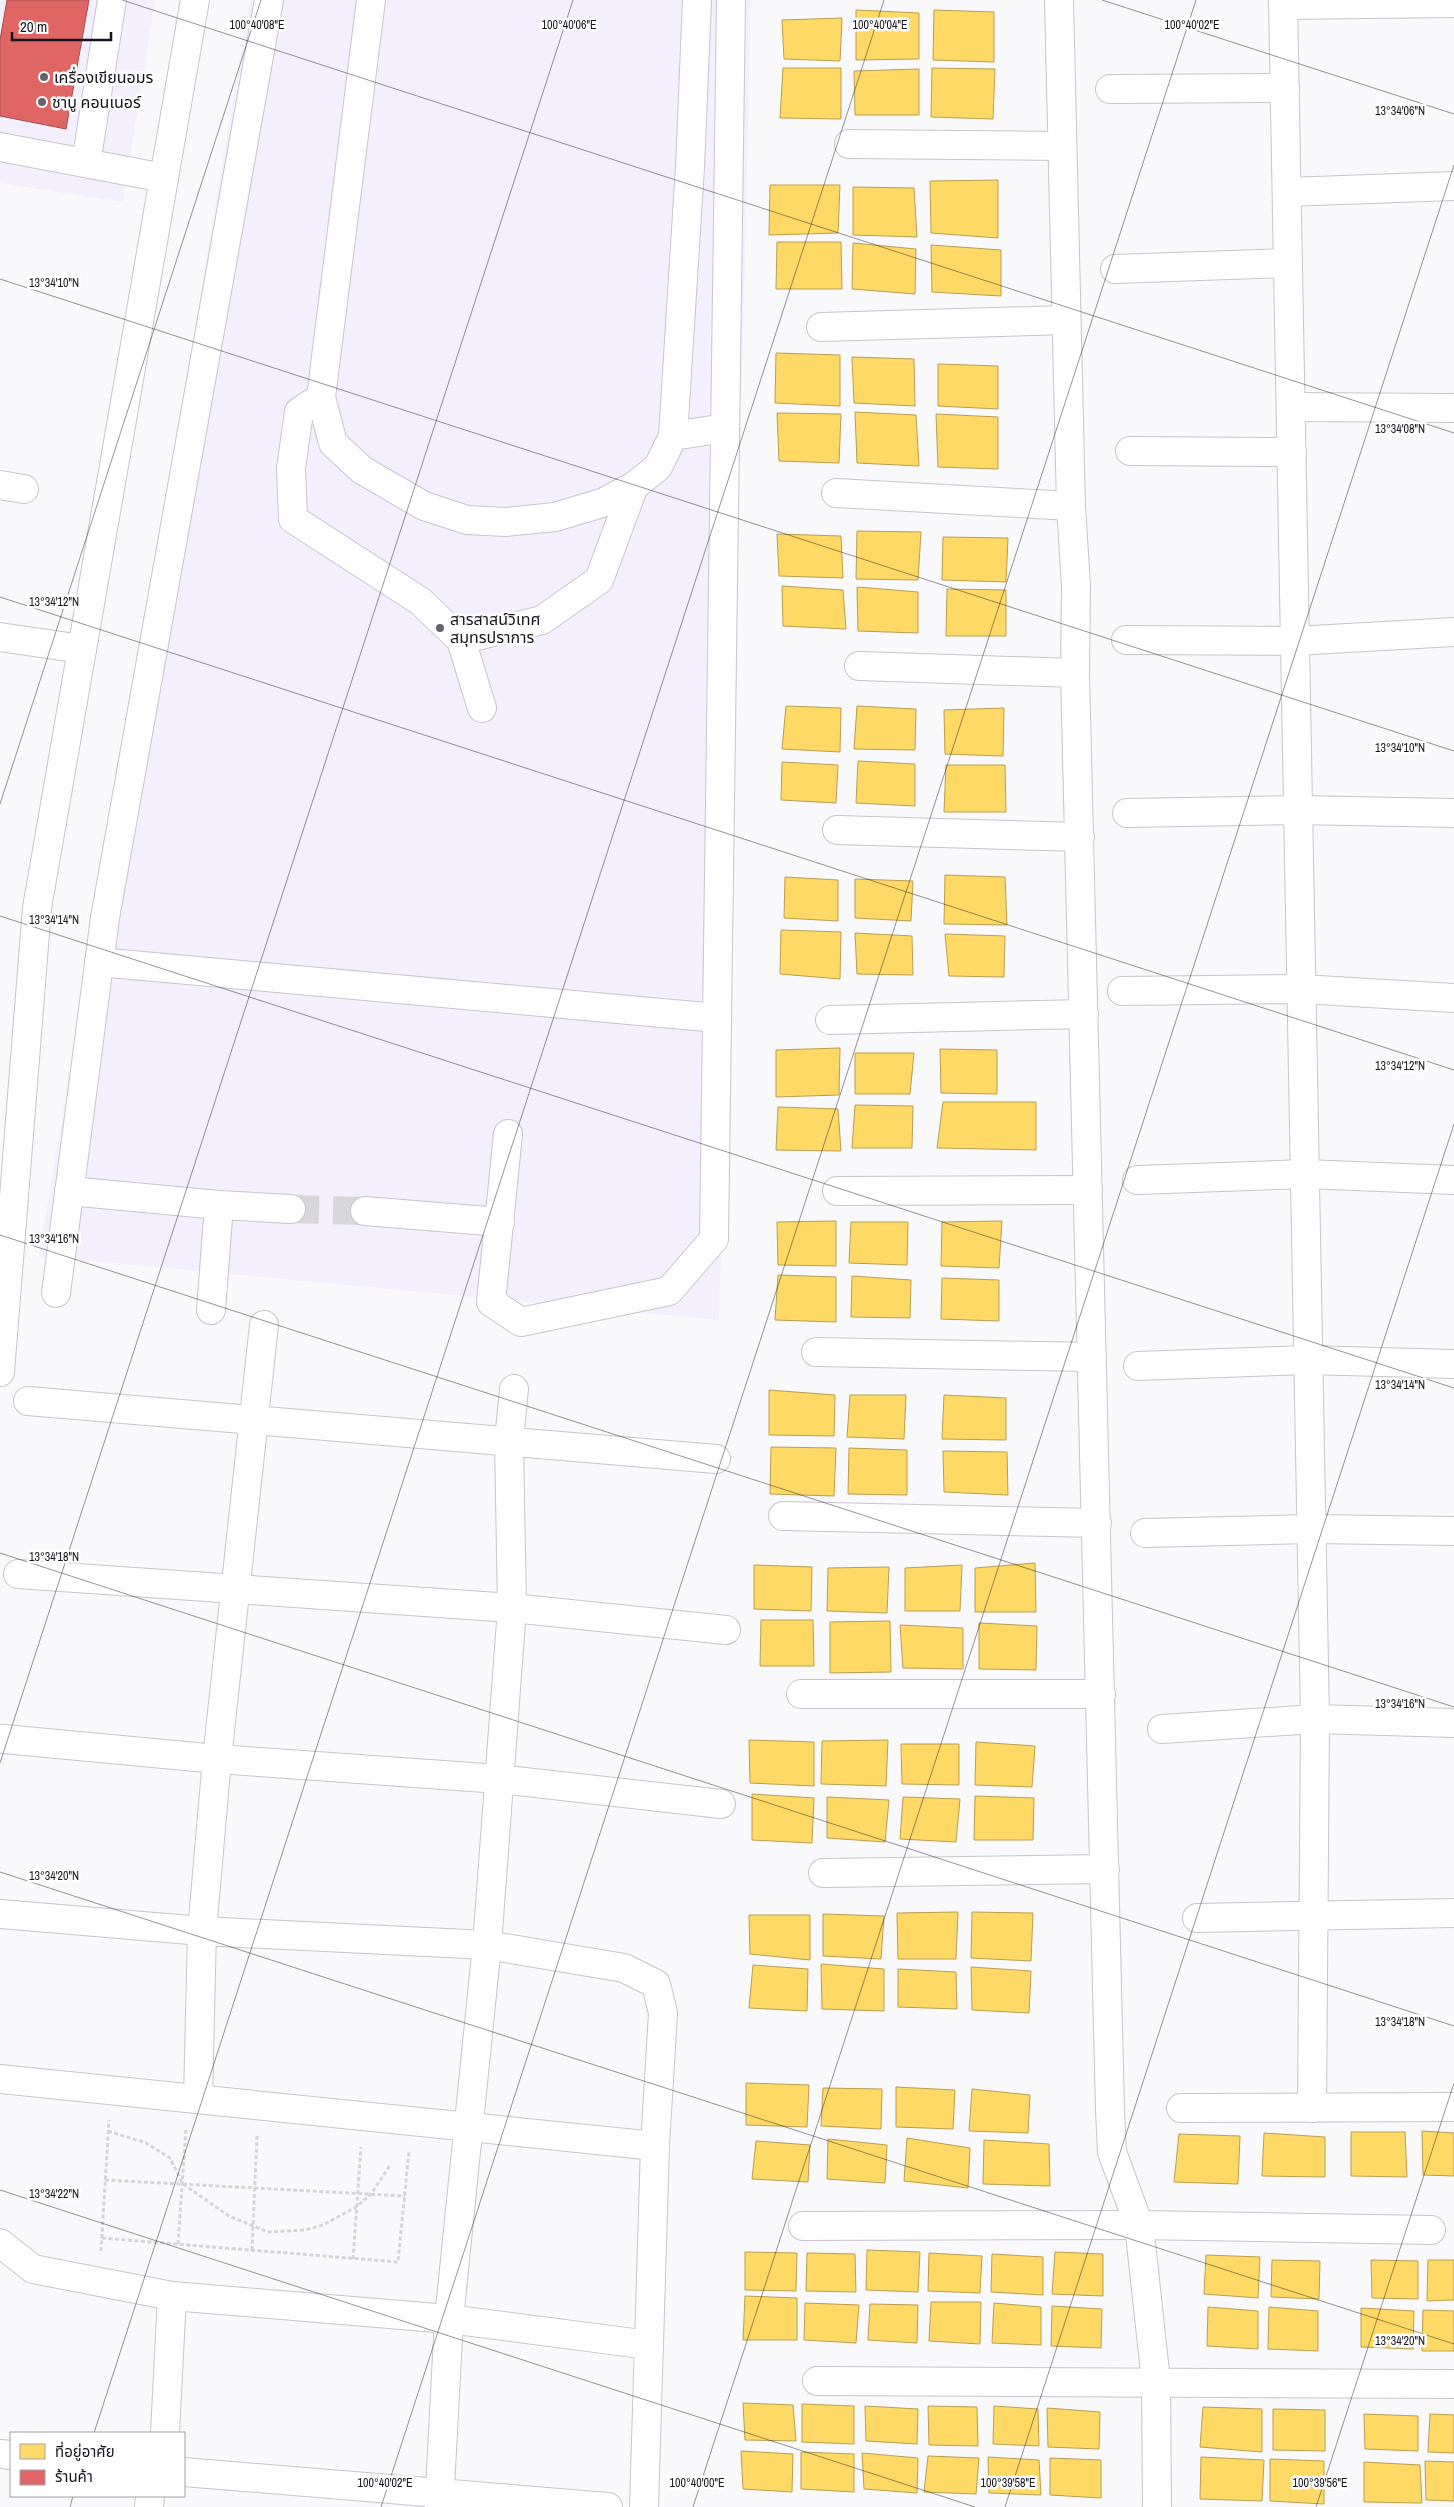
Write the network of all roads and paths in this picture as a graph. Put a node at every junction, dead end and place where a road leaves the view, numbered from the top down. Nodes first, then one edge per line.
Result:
1 (112, 0) edge
2 (195, 0) edge
3 (269, 0) edge
4 (371, 0) edge
5 (696, 0) edge
6 (731, 0) edge
7 (1058, 0) edge
8 (1283, 3) edge
9 (1454, 3) edge
10 (1285, 88) junction
11 (1110, 89) dead end
12 (849, 144) dead end
13 (1062, 146) junction
14 (0, 147) edge
15 (86, 163) junction
16 (164, 178) junction
17 (1454, 186) edge
18 (1287, 192) junction
19 (1288, 263) junction
20 (1115, 269) dead end
21 (1066, 320) junction
22 (821, 327) dead end
23 (321, 397) junction
24 (1291, 408) junction
25 (1454, 408) edge
26 (725, 428) junction
27 (673, 436) junction
28 (1130, 451) dead end
29 (1292, 452) junction
30 (634, 486) junction
31 (836, 493) dead end
32 (1071, 506) junction
33 (1454, 632) edge
34 (0, 637) edge
35 (461, 640) junction
36 (1126, 640) dead end
37 (1295, 641) junction
38 (82, 649) junction
39 (859, 666) dead end
40 (1075, 673) junction
41 (482, 708) dead end
42 (1298, 810) junction
43 (1127, 813) dead end
44 (1454, 813) edge
45 (836, 830) dead end
46 (1080, 837) junction
47 (100, 962) junction
48 (1302, 989) junction
49 (1122, 991) dead end
50 (1454, 998) edge
51 (1084, 1014) junction
52 (717, 1018) junction
53 (830, 1020) dead end
54 (508, 1134) dead end
55 (1305, 1174) junction
56 (1137, 1180) dead end
57 (1454, 1180) edge
58 (1088, 1190) junction
59 (69, 1191) junction
60 (837, 1191) dead end
61 (219, 1205) junction
62 (291, 1209) tunnel mouth
63 (365, 1212) tunnel mouth
64 (500, 1222) junction
65 (56, 1294) dead end
66 (210, 1310) dead end
67 (264, 1325) dead end
68 (816, 1352) dead end
69 (1092, 1357) junction
70 (1308, 1360) junction
71 (1454, 1364) edge
72 (1138, 1366) dead end
73 (0, 1372) edge
74 (514, 1389) dead end
75 (28, 1401) dead end
76 (254, 1420) junction
77 (509, 1441) junction
78 (716, 1458) dead end
79 (783, 1516) dead end
80 (1097, 1523) junction
81 (1312, 1529) junction
82 (1454, 1531) edge
83 (1145, 1533) dead end
84 (18, 1574) dead end
85 (235, 1590) junction
86 (512, 1608) junction
87 (726, 1630) dead end
88 (802, 1694) dead end
89 (1101, 1694) junction
90 (1315, 1719) junction
91 (1454, 1723) edge
92 (1162, 1729) dead end
93 (4, 1739) dead end
94 (217, 1759) junction
95 (499, 1779) junction
96 (721, 1804) dead end
97 (1105, 1869) junction
98 (823, 1873) dead end
99 (1454, 1913) edge
100 (0, 1914) edge
101 (1315, 1915) junction
102 (1197, 1918) dead end
103 (202, 1931) junction
104 (487, 1945) junction
105 (0, 2079) edge
106 (198, 2099) junction
107 (1454, 2107) edge
108 (1181, 2108) dead end
109 (1312, 2108) junction
110 (118, 2121) dead end
111 (177, 2126) dead end
112 (469, 2126) junction
113 (186, 2127) junction
114 (195, 2128) dead end
115 (108, 2131) junction
116 (266, 2134) dead end
117 (361, 2141) dead end
118 (410, 2144) dead end
119 (655, 2146) junction
120 (391, 2164) dead end
121 (105, 2180) junction
122 (183, 2184) junction
123 (253, 2188) junction
124 (357, 2193) junction
125 (371, 2194) junction
126 (405, 2196) junction
127 (356, 2207) junction
128 (1140, 2225) junction
129 (802, 2226) dead end
130 (252, 2227) junction
131 (1431, 2230) dead end
132 (102, 2238) junction
133 (0, 2243) edge
134 (178, 2244) junction
135 (252, 2250) junction
136 (353, 2258) junction
137 (99, 2282) junction
138 (172, 2296) junction
139 (449, 2319) junction
140 (649, 2345) junction
141 (817, 2381) dead end
142 (1156, 2381) junction
143 (1454, 2384) edge
144 (165, 2432) edge
145 (185, 2472) edge
146 (440, 2501) edge
147 (608, 2507) edge
148 (644, 2507) edge
149 (1157, 2507) edge

1 - 15 street
2 - 16 street
3 - 47 street
4 - 23 street
5 - 27 street
6 - 26 street
7 - 13 street
8 - 9 street
8 - 10 street
10 - 11 street
10 - 18 street
12 - 13 street
13 - 21 street
14 - 15 street
15 - 16 street
16 - 38 street
17 - 18 street
18 - 19 street
19 - 20 street
19 - 24 street
21 - 22 street
21 - 32 street
23 - 30 street
23 - 35 street
24 - 25 street
24 - 29 street
26 - 27 street
26 - 52 street
27 - 30 street
28 - 29 street
29 - 37 street
30 - 35 street
31 - 32 street
32 - 40 street
33 - 37 street
34 - 38 street
35 - 41 street
36 - 37 street
37 - 42 street
38 - 73 street
39 - 40 street
40 - 46 street
42 - 43 street
42 - 44 street
42 - 48 street
45 - 46 street
46 - 51 street
47 - 52 street
47 - 59 street
48 - 49 street
48 - 50 street
48 - 55 street
51 - 53 street
51 - 58 street
52 - 64 street
54 - 64 street
55 - 56 street
55 - 57 street
55 - 70 street
58 - 60 street
58 - 69 street
59 - 61 street
59 - 65 street
61 - 62 street
61 - 66 street
63 - 64 street
67 - 76 street
68 - 69 street
69 - 80 street
70 - 71 street
70 - 72 street
70 - 81 street
74 - 77 street
75 - 76 street
76 - 77 street
76 - 85 street
77 - 78 street
77 - 86 street
79 - 80 street
80 - 89 street
81 - 82 street
81 - 83 street
81 - 90 street
84 - 85 street
85 - 86 street
85 - 94 street
86 - 87 street
86 - 95 street
88 - 89 street
89 - 97 street
90 - 91 street
90 - 92 street
90 - 101 street
93 - 94 street
94 - 95 street
94 - 103 street
95 - 96 street
95 - 104 street
97 - 98 street
97 - 128 street
99 - 101 street
100 - 103 street
101 - 102 street
101 - 109 street
103 - 104 street
103 - 106 street
104 - 112 street
104 - 119 street
105 - 106 street
106 - 112 street
107 - 109 street
108 - 109 street
110 - 115 path
111 - 113 path
112 - 119 street
112 - 139 street
113 - 114 path
113 - 122 path
115 - 121 path
115 - 122 path
116 - 123 path
117 - 124 path
118 - 126 path
119 - 140 street
120 - 125 path
121 - 122 path
121 - 132 path
122 - 123 path
122 - 130 path
122 - 134 path
123 - 124 path
123 - 130 path
124 - 125 path
124 - 127 path
125 - 126 path
125 - 127 path
126 - 136 path
127 - 130 path
127 - 136 path
128 - 129 street
128 - 131 street
128 - 142 street
130 - 135 path
132 - 134 path
132 - 137 path
133 - 137 street
134 - 135 path
135 - 136 path
137 - 138 street
138 - 139 street
138 - 144 street
139 - 140 street
139 - 146 street
140 - 148 street
141 - 142 street
142 - 143 street
142 - 149 street
145 - 146 street
146 - 147 street

